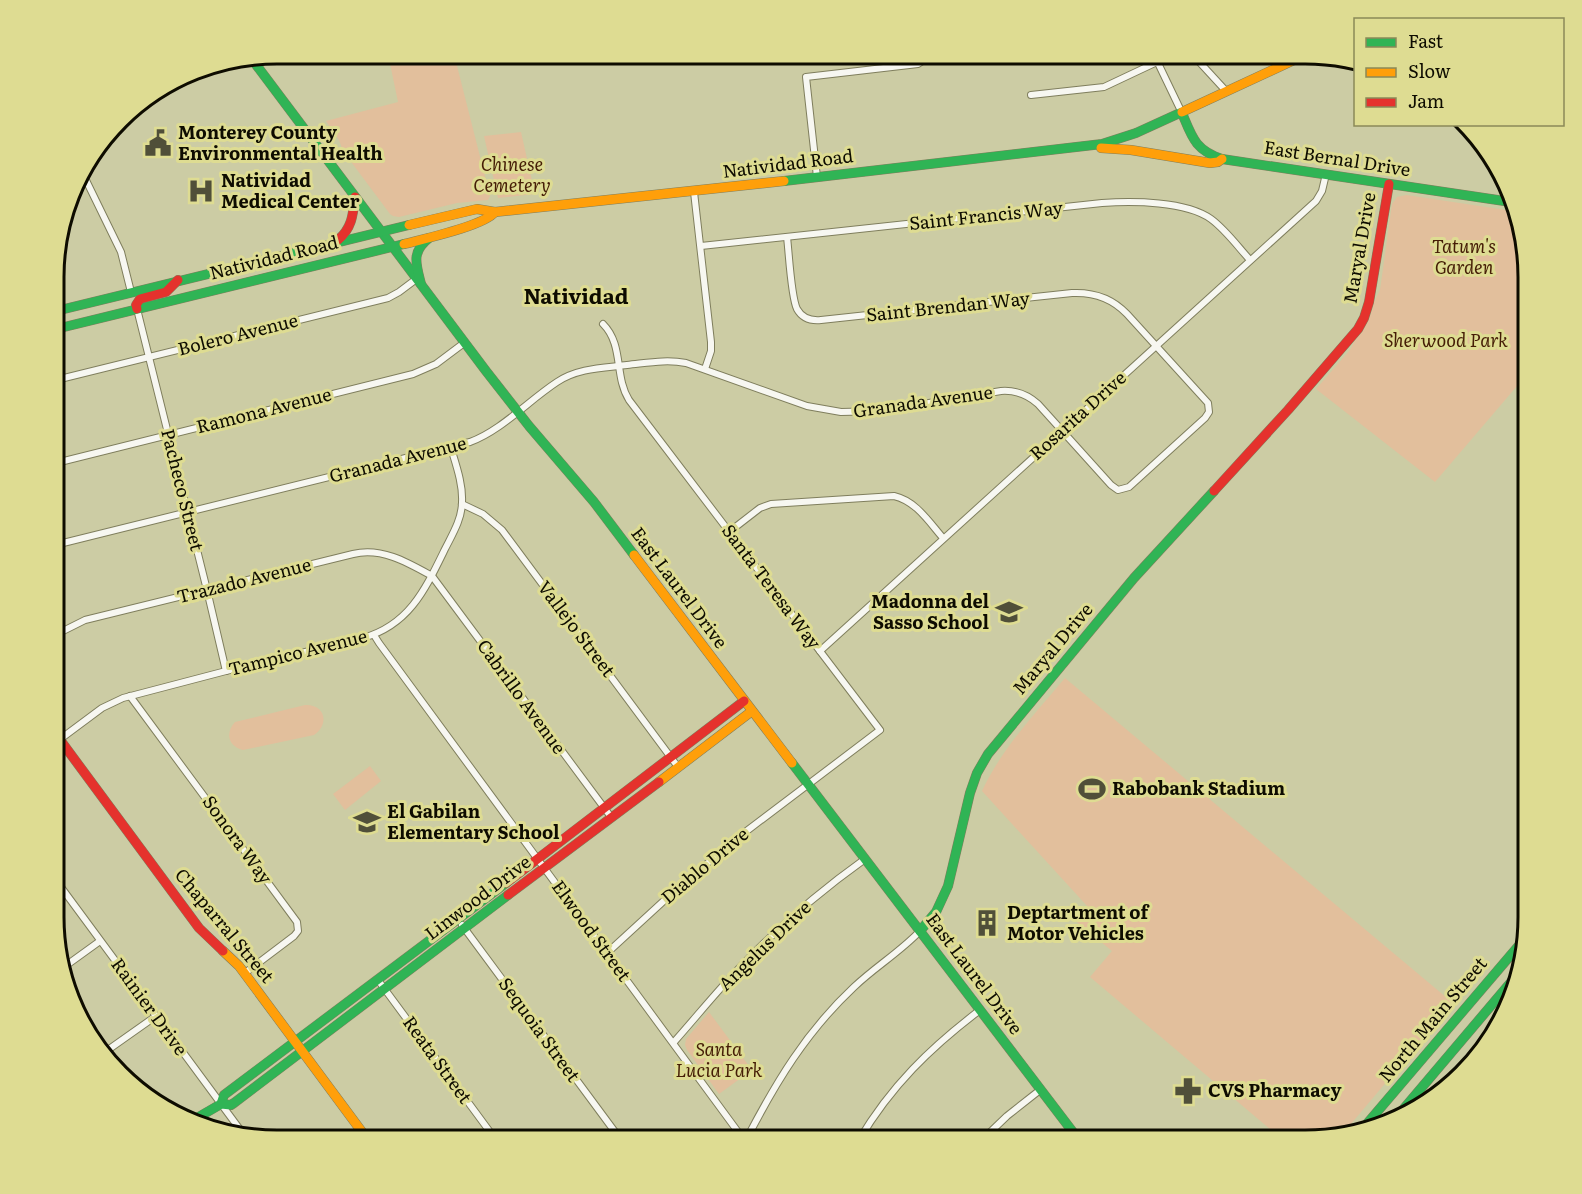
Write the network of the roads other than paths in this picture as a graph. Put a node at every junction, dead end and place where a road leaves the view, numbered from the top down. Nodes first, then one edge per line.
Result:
1 (913, 65) edge
2 (1154, 65) edge
3 (1159, 65) edge
4 (1202, 65) edge
5 (1283, 65) edge
6 (257, 66) edge
7 (1226, 91) junction
8 (1031, 95) dead end
9 (1182, 113) junction
10 (1083, 147) junction
11 (1222, 159) junction
12 (1326, 174) junction
13 (817, 177) junction
14 (87, 182) edge
15 (1389, 184) junction
16 (694, 192) junction
17 (355, 197) junction
18 (1503, 201) edge
19 (495, 212) junction
20 (381, 232) junction
21 (432, 237) junction
22 (787, 237) junction
23 (336, 242) junction
24 (390, 246) junction
25 (701, 246) junction
26 (1250, 260) junction
27 (178, 280) junction
28 (415, 280) junction
29 (423, 289) junction
30 (131, 292) junction
31 (64, 309) edge
32 (137, 309) junction
33 (603, 324) dead end
34 (64, 326) edge
35 (464, 343) junction
36 (1156, 346) junction
37 (149, 357) junction
38 (620, 366) junction
39 (705, 369) junction
40 (64, 378) edge
41 (517, 412) junction
42 (1062, 431) junction
43 (168, 434) junction
44 (451, 448) junction
45 (64, 461) edge
46 (462, 504) junction
47 (188, 512) junction
48 (729, 532) junction
49 (944, 538) junction
50 (64, 543) edge
51 (432, 576) junction
52 (207, 590) junction
53 (65, 630) edge
54 (374, 635) junction
55 (820, 651) junction
56 (225, 671) junction
57 (130, 696) junction
58 (744, 701) junction
59 (752, 711) junction
60 (65, 733) edge
61 (65, 751) edge
62 (671, 758) junction
63 (678, 767) junction
64 (808, 784) junction
65 (604, 809) junction
66 (611, 818) junction
67 (538, 859) junction
68 (865, 859) junction
69 (545, 868) junction
70 (65, 893) edge
71 (458, 920) junction
72 (465, 929) junction
73 (920, 931) junction
74 (100, 941) junction
75 (1515, 951) edge
76 (607, 953) junction
77 (70, 963) edge
78 (245, 973) junction
79 (378, 980) junction
80 (385, 989) junction
81 (1504, 990) edge
82 (980, 1010) junction
83 (156, 1016) junction
84 (296, 1042) junction
85 (674, 1042) junction
86 (111, 1048) edge
87 (303, 1051) junction
88 (1040, 1090) junction
89 (1410, 1102) edge
90 (221, 1104) junction
91 (202, 1115) edge
92 (1371, 1118) edge
93 (237, 1125) edge
94 (360, 1129) edge
95 (488, 1129) edge
96 (613, 1129) edge
97 (737, 1129) edge
98 (751, 1129) edge
99 (866, 1130) edge
100 (993, 1130) edge
101 (1070, 1130) edge

1 - 13 street
2 - 8 street
3 - 9 street
4 - 7 street
5 - 7 main road
6 - 17 main road, East Laurel Drive
7 - 9 main road
9 - 10 main road
9 - 11 main road, East Bernal Drive
10 - 11 main road
10 - 13 main road, Natividad Road
11 - 12 main road, East Bernal Drive
12 - 15 main road, East Bernal Drive
12 - 26 street, Rosarita Drive
13 - 16 main road, Natividad Road
14 - 30 street
15 - 18 main road, East Bernal Drive
15 - 73 main road, Maryal Drive
16 - 19 main road, Natividad Road
16 - 25 street
17 - 20 main road, East Laurel Drive
17 - 23 main road
19 - 20 main road, Natividad Road
19 - 21 main road, Natividad Road
20 - 23 main road, Natividad Road
20 - 24 main road, East Laurel Drive
21 - 24 main road, Natividad Road
21 - 29 main road
22 - 25 street, Saint Francis Way
22 - 26 street, Saint Francis Way
22 - 36 street, Saint Brendan Way
23 - 27 main road, Natividad Road
24 - 28 main road, East Laurel Drive
24 - 32 main road, Natividad Road
25 - 39 street
26 - 36 street, Rosarita Drive
27 - 30 main road, Natividad Road
27 - 32 main road
28 - 29 main road, East Laurel Drive
28 - 37 street, Bolero Avenue
29 - 35 main road, East Laurel Drive
30 - 31 main road, Natividad Road
32 - 34 main road, Natividad Road
32 - 37 street, Pacheco Street
33 - 38 street, Santa Teresa Way
35 - 41 main road, East Laurel Drive
35 - 43 street, Ramona Avenue
36 - 42 street, Rosarita Drive
36 - 42 street, Granada Avenue
37 - 40 street, Bolero Avenue
37 - 43 street, Pacheco Street
38 - 39 street, Granada Avenue
38 - 41 street, Granada Avenue
38 - 48 street, Santa Teresa Way
39 - 42 street, Granada Avenue
41 - 44 street, Granada Avenue
41 - 58 main road, East Laurel Drive
42 - 49 street, Rosarita Drive
43 - 45 street, Ramona Avenue
43 - 47 street, Pacheco Street
44 - 46 street, Tampico Avenue
44 - 47 street, Granada Avenue
46 - 51 street, Tampico Avenue
46 - 62 street, Vallejo Street
47 - 50 street, Granada Avenue
47 - 52 street, Pacheco Street
48 - 49 street
48 - 55 street, Santa Teresa Way
49 - 55 street, Rosarita Drive
51 - 52 street, Trazado Avenue
51 - 54 street, Tampico Avenue
51 - 65 street, Cabrillo Avenue
52 - 53 street, Trazado Avenue
52 - 56 street, Pacheco Street
54 - 56 street, Tampico Avenue
54 - 67 street, Elwood Street
55 - 64 street, Santa Teresa Way
56 - 57 street, Tampico Avenue
57 - 60 street, Tampico Avenue
57 - 78 street, Sonora Way
58 - 59 main road, East Laurel Drive
58 - 62 main road, Linwood Drive
59 - 63 main road, Linwood Drive
59 - 64 main road, East Laurel Drive
61 - 78 main road, Chaparral Street
62 - 63 street, Vallejo Street
62 - 65 main road, Linwood Drive
63 - 66 main road, Linwood Drive
64 - 68 main road, East Laurel Drive
64 - 76 street, Diablo Drive
65 - 66 street, Cabrillo Avenue
65 - 67 main road, Linwood Drive
66 - 69 main road, Linwood Drive
67 - 69 street, Elwood Street
67 - 71 main road, Linwood Drive
68 - 73 main road, East Laurel Drive
68 - 85 street, Angelus Drive
69 - 72 main road, Linwood Drive
69 - 76 street, Elwood Street
70 - 74 street, Rainier Drive
71 - 72 street, Sequoia Street
71 - 79 main road, Linwood Drive
72 - 80 main road, Linwood Drive
72 - 96 street, Sequoia Street
73 - 82 main road, East Laurel Drive
73 - 98 street, Maryal Drive
74 - 77 street
74 - 83 street, Rainier Drive
75 - 92 main road, North Main Street
76 - 85 street, Elwood Street
78 - 84 main road, Chaparral Street
79 - 80 street, Reata Street
79 - 84 main road, Linwood Drive
80 - 87 main road, Linwood Drive
80 - 95 street, Reata Street
81 - 89 main road, North Main Street
82 - 88 main road, East Laurel Drive
82 - 99 street
83 - 86 street
83 - 90 street, Rainier Drive
84 - 87 main road, Chaparral Street
84 - 90 main road, Linwood Drive
85 - 97 street, Elwood Street
87 - 90 main road, Linwood Drive
87 - 94 main road, Chaparral Street
88 - 100 street
88 - 101 main road, East Laurel Drive
90 - 91 main road, Linwood Drive
90 - 93 street, Rainier Drive

